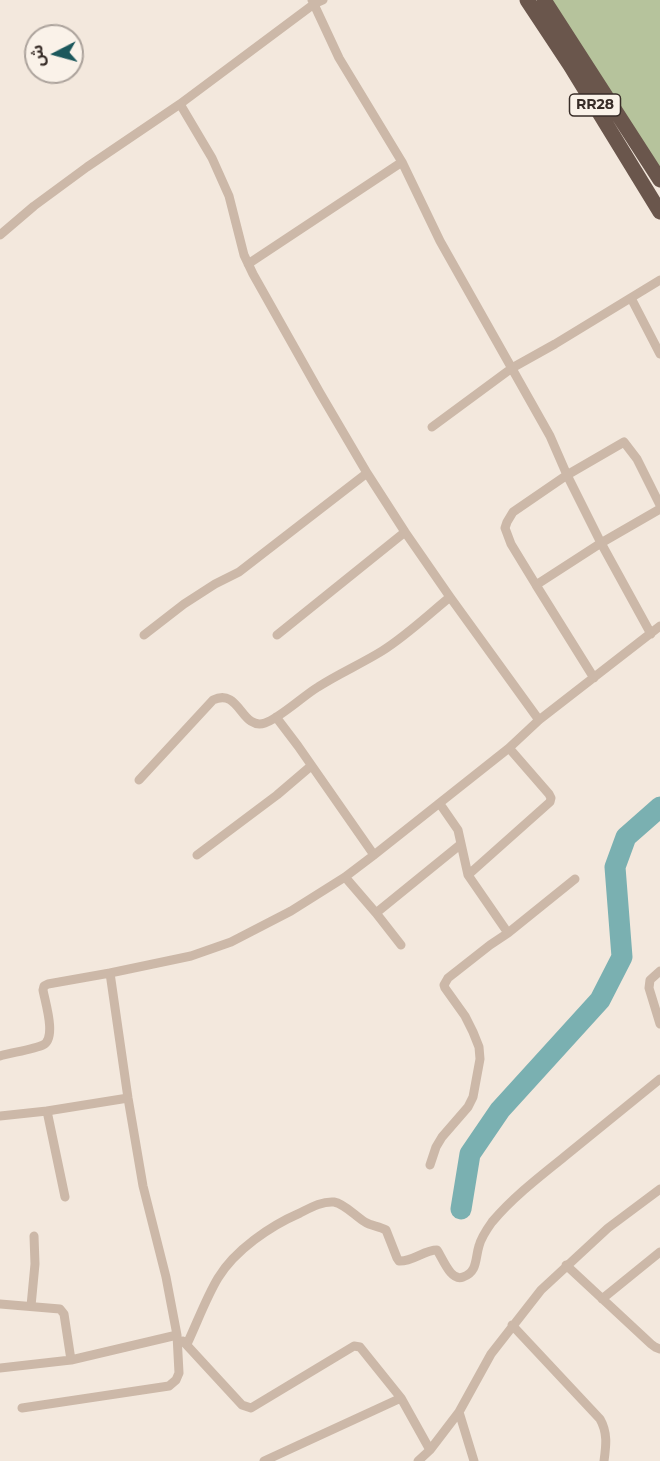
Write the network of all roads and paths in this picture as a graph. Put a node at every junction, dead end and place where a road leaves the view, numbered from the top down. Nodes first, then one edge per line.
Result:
1 (527, 0) edge
2 (544, 0) edge
3 (316, 1) edge
4 (180, 104) junction
5 (402, 162) junction
6 (660, 180) edge
7 (660, 212) edge
8 (0, 235) edge
9 (248, 264) junction
10 (660, 280) edge
11 (631, 298) junction
12 (660, 354) edge
13 (512, 368) junction
14 (432, 427) dead end
15 (367, 473) junction
16 (567, 475) junction
17 (660, 507) edge
18 (405, 531) junction
19 (601, 543) junction
20 (536, 585) junction
21 (450, 597) junction
22 (660, 627) edge
23 (651, 634) junction
24 (144, 635) dead end
25 (278, 635) dead end
26 (594, 678) junction
27 (276, 717) junction
28 (538, 720) junction
29 (509, 748) junction
30 (311, 766) junction
31 (140, 780) dead end
32 (440, 804) junction
33 (461, 844) junction
34 (197, 855) dead end
35 (374, 855) junction
36 (468, 875) junction
37 (345, 877) junction
38 (575, 879) dead end
39 (376, 913) junction
40 (508, 933) junction
41 (400, 945) dead end
42 (660, 971) edge
43 (110, 974) junction
44 (660, 1024) edge
45 (0, 1056) edge
46 (660, 1079) edge
47 (128, 1098) junction
48 (47, 1111) junction
49 (0, 1116) edge
50 (430, 1165) dead end
51 (660, 1189) edge
52 (65, 1197) dead end
53 (34, 1236) dead end
54 (660, 1252) edge
55 (566, 1265) junction
56 (602, 1299) junction
57 (0, 1304) edge
58 (31, 1306) junction
59 (512, 1325) junction
60 (177, 1335) junction
61 (187, 1344) junction
62 (660, 1349) edge
63 (71, 1360) junction
64 (0, 1368) edge
65 (401, 1398) junction
66 (22, 1408) dead end
67 (459, 1412) junction
68 (430, 1450) junction
69 (264, 1461) edge
70 (418, 1461) edge
71 (474, 1461) edge
72 (604, 1461) edge

1 - 7 highway, RR28
2 - 6 highway, RR28
3 - 4 street
3 - 5 street
4 - 8 street
4 - 9 street
5 - 9 street
5 - 13 street
9 - 15 street
10 - 11 street
11 - 12 street
11 - 13 street
13 - 14 street
13 - 16 street
15 - 18 street
15 - 24 street
16 - 17 street
16 - 19 street
16 - 20 street
17 - 19 street
18 - 21 street
18 - 25 street
19 - 20 street
19 - 23 street
20 - 26 street
21 - 27 street
21 - 28 street
22 - 23 street
23 - 26 street
26 - 28 street
27 - 30 street
27 - 31 street
28 - 29 street
29 - 32 street
29 - 36 street
30 - 34 street
30 - 35 street
32 - 33 street
32 - 35 street
33 - 36 street
33 - 39 street
35 - 37 street
36 - 40 street
37 - 39 street
37 - 43 street
38 - 40 street
39 - 41 street
40 - 50 street
42 - 44 street
43 - 45 street
43 - 47 street
46 - 61 street
47 - 48 street
47 - 60 street
48 - 49 street
48 - 52 street
51 - 55 street
53 - 58 street
54 - 56 street
55 - 56 street
55 - 59 street
56 - 62 street
57 - 58 street
58 - 63 street
59 - 67 street
59 - 72 street
60 - 61 street
60 - 63 street
60 - 66 street
61 - 65 street
63 - 64 street
65 - 68 street
65 - 69 street
67 - 68 street
67 - 71 street
68 - 70 street

